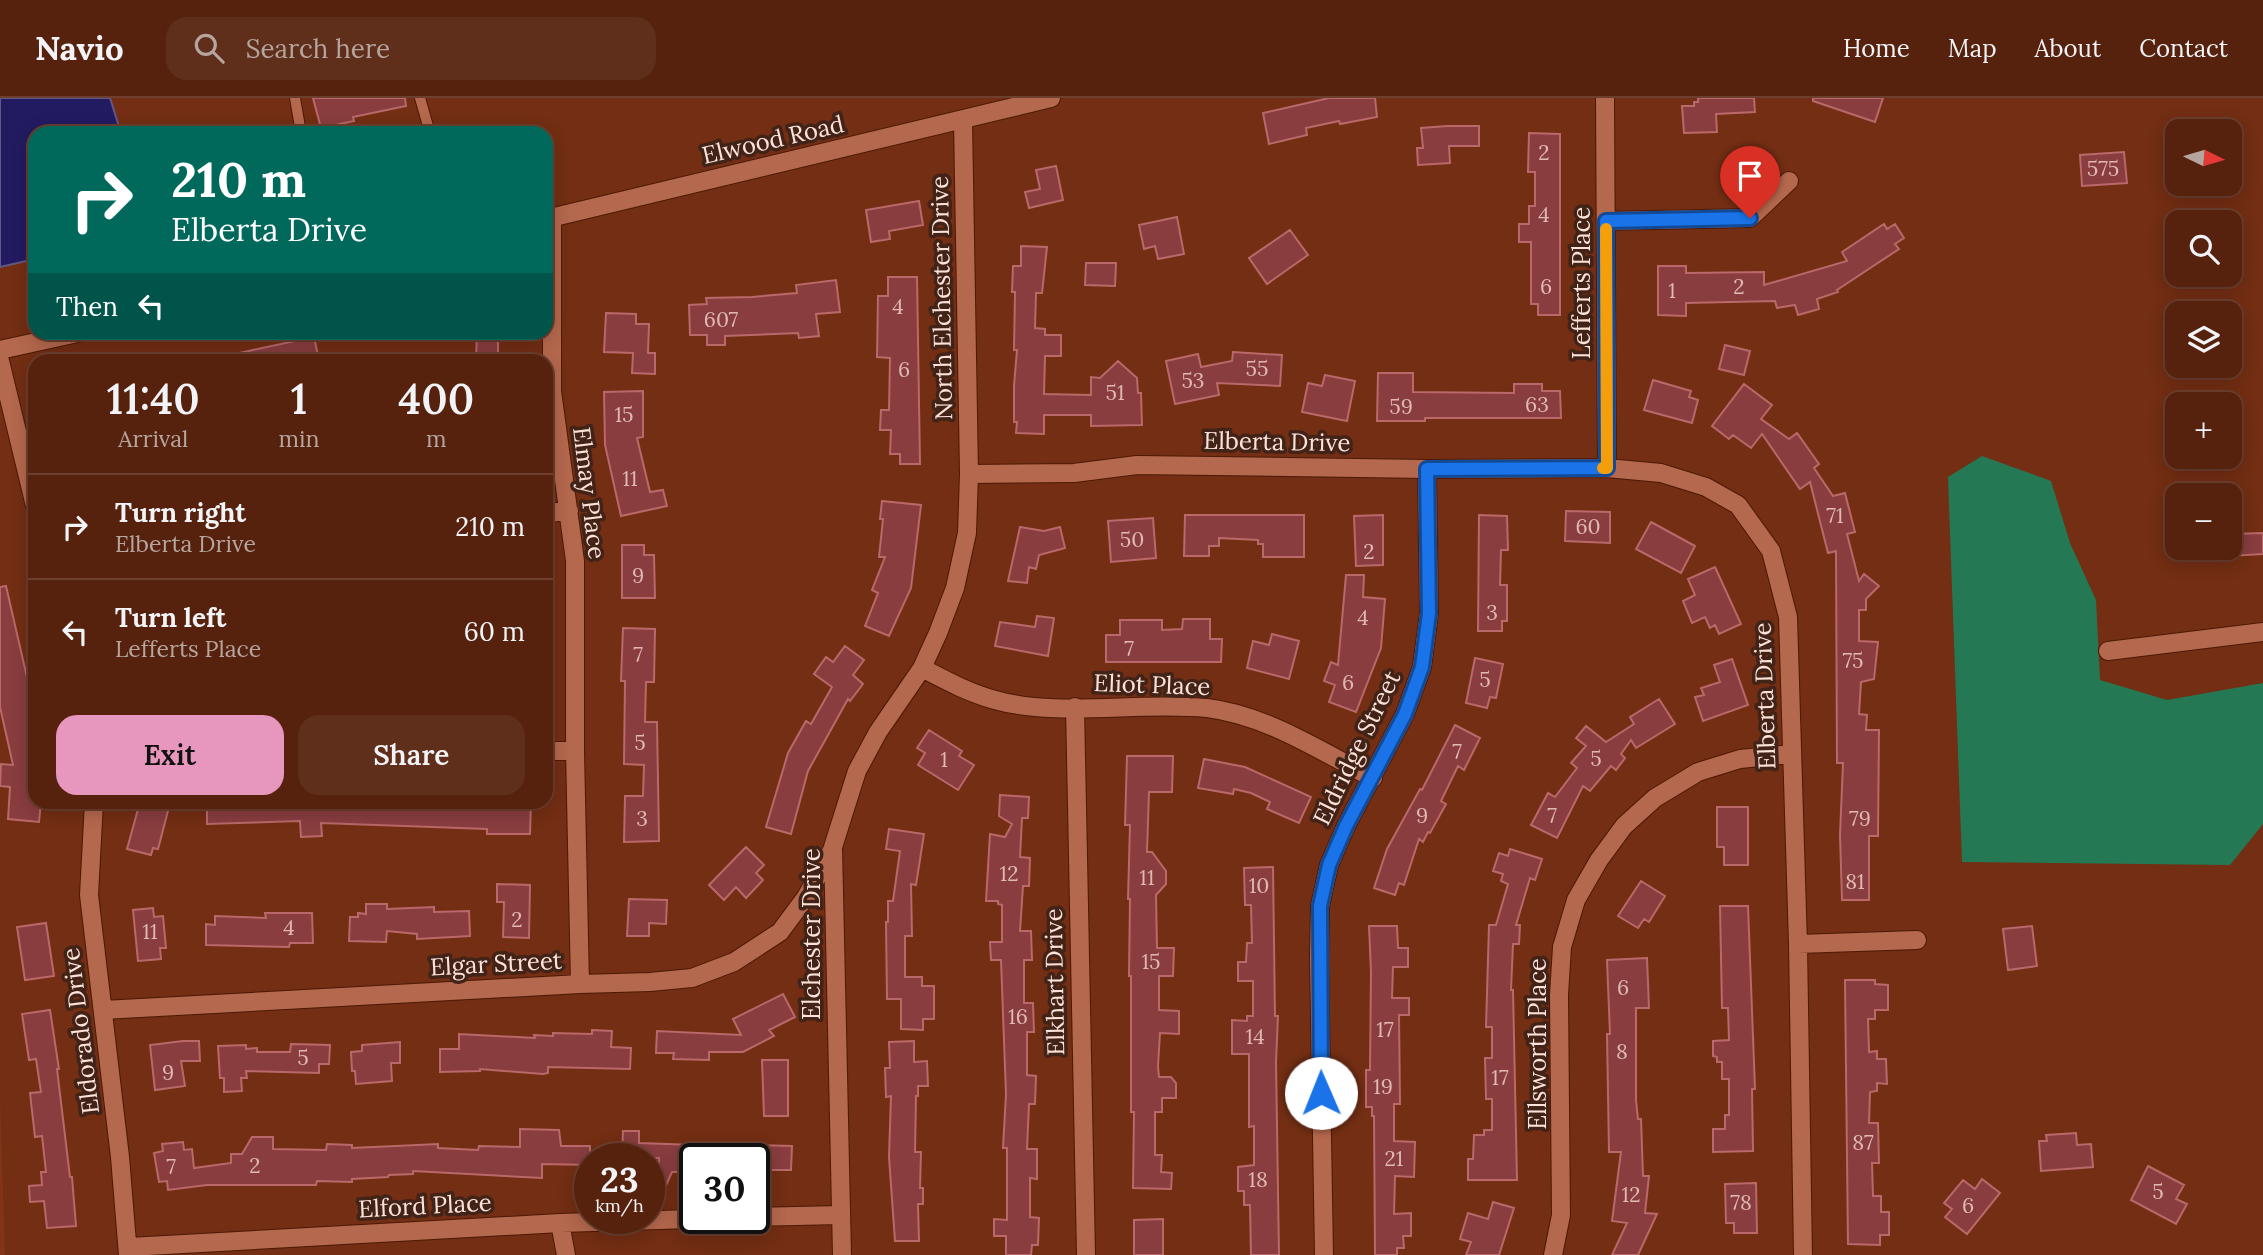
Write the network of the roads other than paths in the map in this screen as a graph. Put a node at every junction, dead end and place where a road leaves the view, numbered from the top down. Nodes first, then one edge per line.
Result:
1 (295, 98) edge
2 (420, 98) edge
3 (1051, 98) edge
4 (1605, 98) edge
5 (963, 121) junction
6 (300, 126) edge
7 (428, 126) edge
8 (1788, 181) dead end
9 (553, 217) edge
10 (1606, 221) junction
11 (46, 340) edge
12 (0, 350) edge
13 (0, 362) edge
14 (553, 400) edge
15 (1607, 468) junction
16 (1427, 469) junction
17 (969, 474) junction
18 (28, 477) edge
19 (569, 512) junction
20 (553, 513) edge
21 (2263, 632) edge
22 (2108, 651) dead end
23 (922, 668) junction
24 (1075, 707) junction
25 (553, 751) edge
26 (575, 751) junction
27 (1791, 754) junction
28 (1373, 778) junction
29 (94, 809) edge
30 (833, 847) junction
31 (1917, 940) dead end
32 (1798, 944) junction
33 (580, 984) junction
34 (103, 1010) junction
35 (841, 1215) junction
36 (770, 1217) edge
37 (679, 1219) edge
38 (560, 1223) junction
39 (128, 1251) edge
40 (566, 1255) edge
41 (842, 1255) edge
42 (1086, 1255) edge
43 (1324, 1255) edge
44 (1553, 1255) edge
45 (1802, 1255) edge

1 - 6 lane
2 - 7 lane
3 - 5 street, Elwood Road
4 - 10 street, Lefferts Place
5 - 9 street, Elwood Road
5 - 17 street, North Elchester Drive
8 - 10 street
10 - 15 street, Lefferts Place
11 - 12 street
13 - 18 street
14 - 19 street, Elmay Place
15 - 16 street, Elberta Drive
15 - 27 street, Elberta Drive
16 - 17 street, Elberta Drive
16 - 28 street, Eldridge Street
17 - 23 street, Elchester Drive
19 - 20 street
19 - 26 street, Elmay Place
21 - 22 street
23 - 24 street, Eliot Place
23 - 30 street, Elchester Drive
24 - 28 street, Eliot Place
24 - 42 street, Elkhart Drive
25 - 26 street
26 - 33 street, Elmay Place
27 - 32 street, Elberta Drive
27 - 44 street, Ellsworth Place
28 - 43 street, Eldridge Street
29 - 34 street, Eldorado Drive
30 - 33 street, Elgar Street
30 - 35 street, Elchester Drive
31 - 32 street
32 - 45 street, Elberta Drive
33 - 34 street, Elgar Street
34 - 39 street, Eldorado Drive
35 - 36 street
35 - 41 street, Elchester Drive
37 - 38 street, Elford Place
38 - 39 street, Elford Place
38 - 40 street

